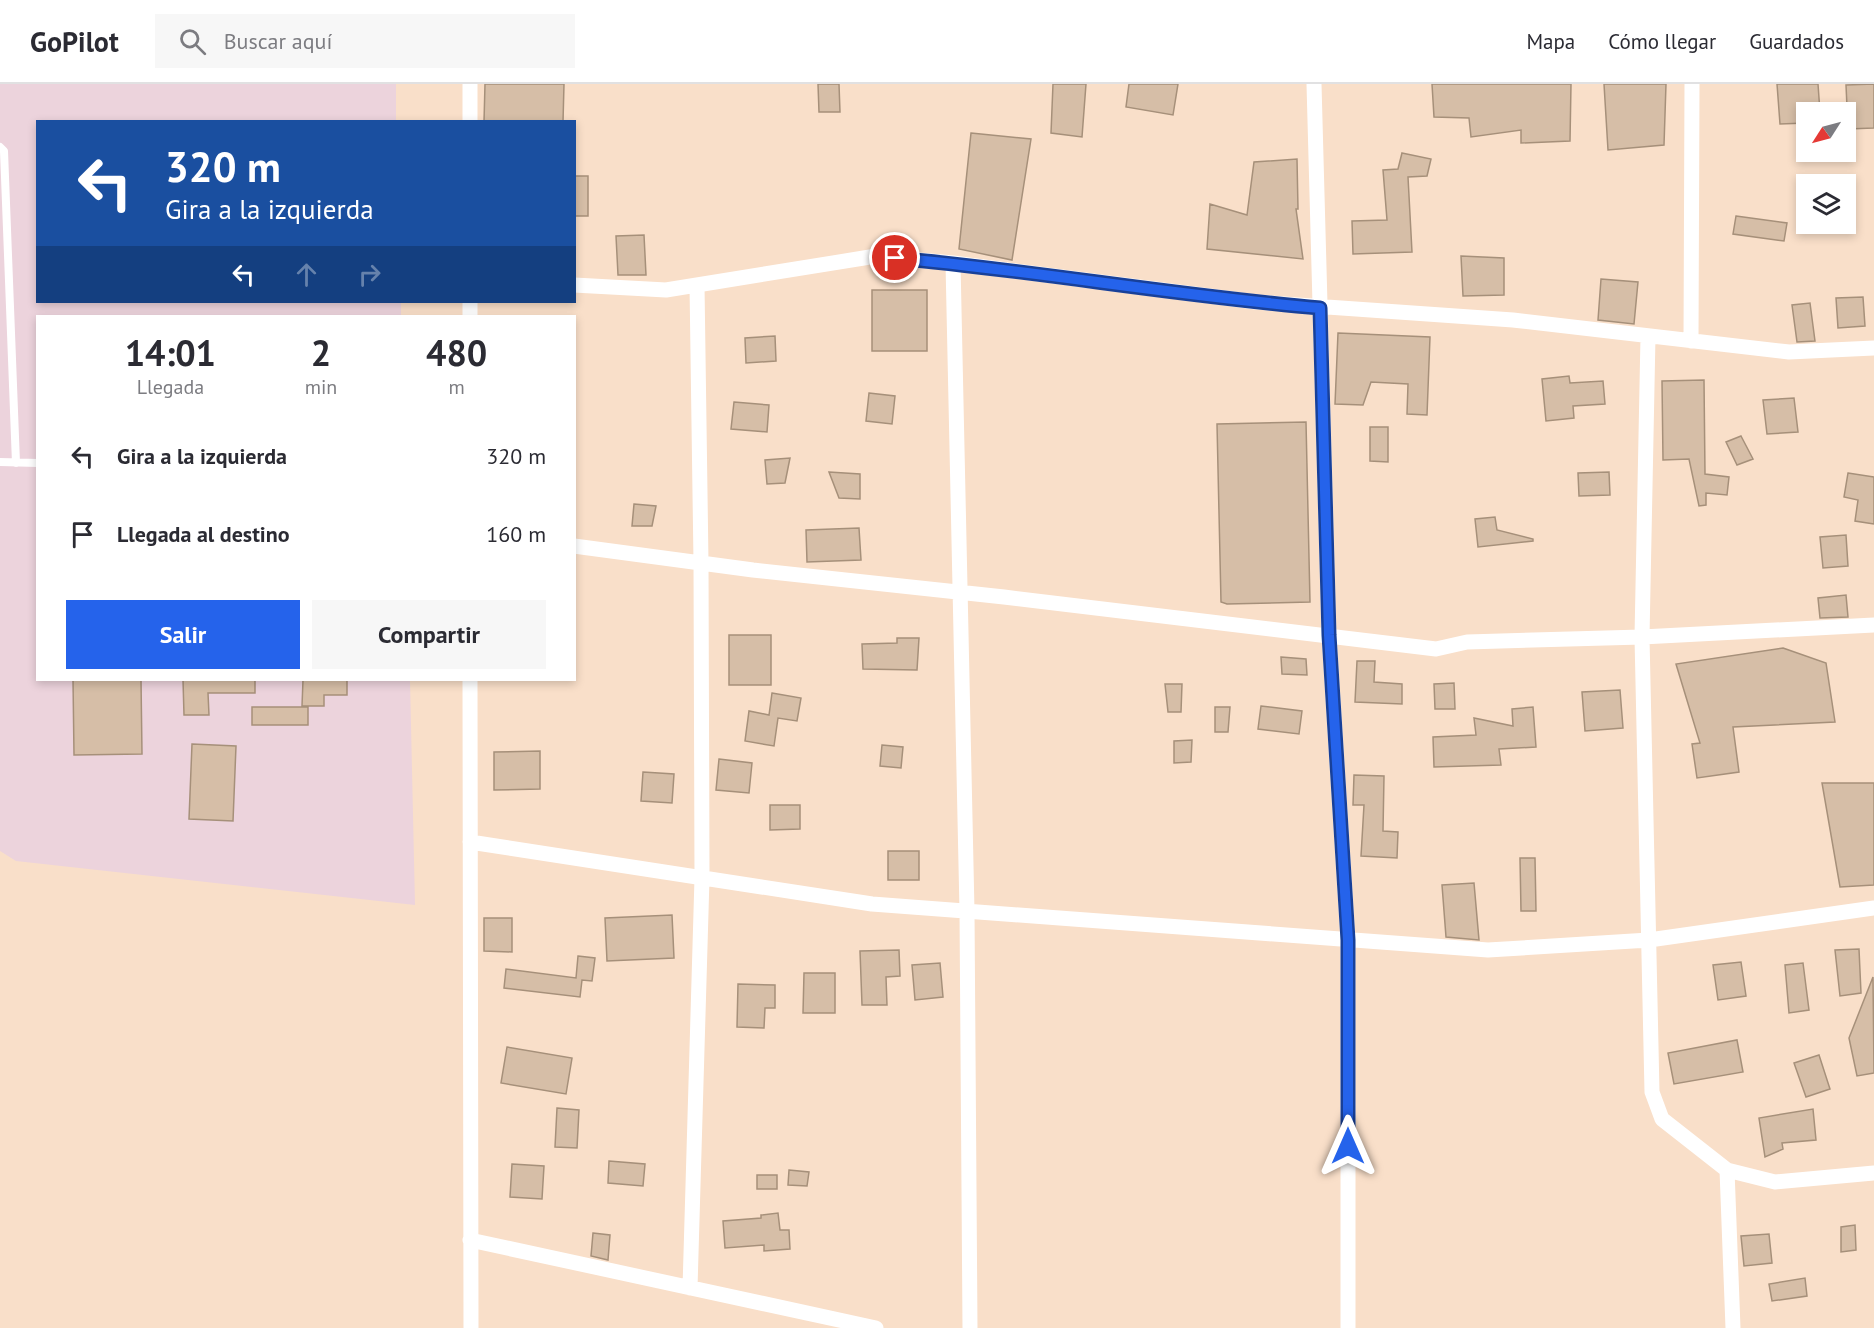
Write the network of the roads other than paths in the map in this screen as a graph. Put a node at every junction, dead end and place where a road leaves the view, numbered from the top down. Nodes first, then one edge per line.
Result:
1 (470, 84) edge
2 (1314, 84) edge
3 (1692, 84) edge
4 (470, 120) edge
5 (0, 147) edge
6 (953, 263) junction
7 (576, 285) edge
8 (697, 285) junction
9 (1320, 308) junction
10 (1648, 336) junction
11 (1691, 341) junction
12 (1874, 348) edge
13 (0, 462) edge
14 (16, 463) junction
15 (36, 463) edge
16 (576, 546) edge
17 (701, 562) junction
18 (960, 592) junction
19 (1874, 625) edge
20 (1329, 635) junction
21 (1642, 637) junction
22 (470, 681) edge
23 (470, 842) junction
24 (702, 878) junction
25 (1874, 908) edge
26 (967, 911) junction
27 (1348, 940) junction
28 (1649, 940) junction
29 (1727, 1170) junction
30 (1874, 1173) edge
31 (471, 1240) junction
32 (690, 1288) junction
33 (471, 1328) edge
34 (876, 1328) edge
35 (970, 1328) edge
36 (1348, 1328) edge
37 (1733, 1328) edge

1 - 4 street
2 - 9 street
3 - 11 street
5 - 14 lane
6 - 8 street
6 - 9 street
6 - 18 street
7 - 8 street
8 - 17 street
9 - 10 street
9 - 20 street
10 - 11 street
10 - 21 street
11 - 12 street
13 - 14 lane
14 - 15 lane
16 - 17 street
17 - 18 street
17 - 24 street
18 - 20 street
18 - 26 street
19 - 21 street
20 - 21 street
20 - 27 street
21 - 28 street
22 - 23 street
23 - 24 street
23 - 31 street
24 - 26 street
24 - 32 street
25 - 28 street
26 - 27 street
26 - 35 street
27 - 28 street
27 - 36 street
28 - 29 street
29 - 30 street
29 - 37 street
31 - 32 street
31 - 33 street
32 - 34 street

